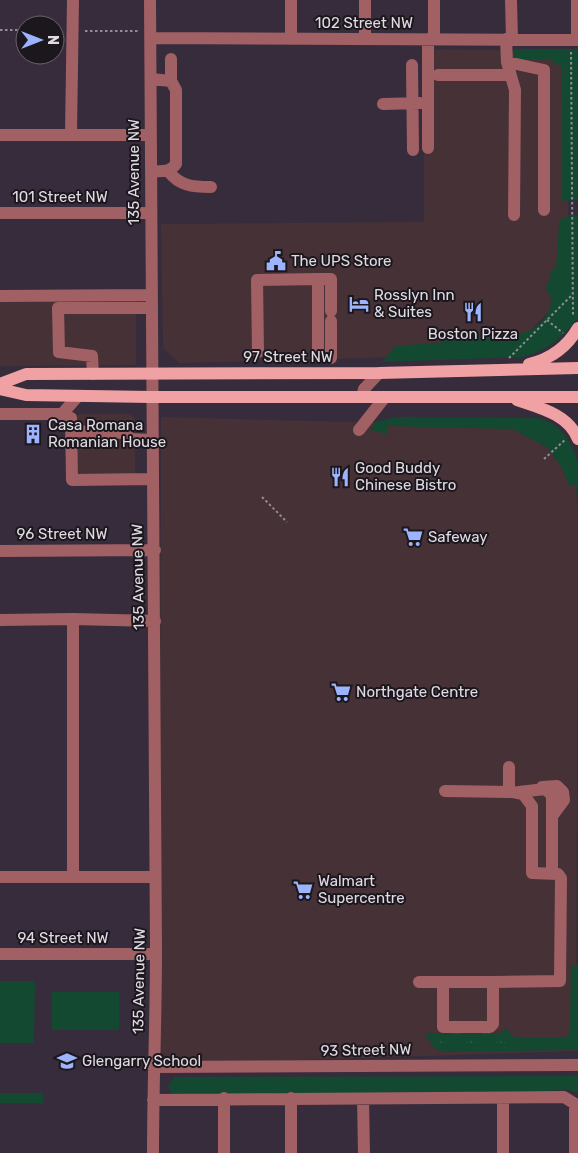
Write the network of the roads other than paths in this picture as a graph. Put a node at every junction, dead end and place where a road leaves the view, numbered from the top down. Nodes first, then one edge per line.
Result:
1 (73, 0) edge
2 (150, 0) edge
3 (291, 0) edge
4 (365, 0) edge
5 (434, 0) edge
6 (511, 0) edge
7 (577, 0) edge
8 (150, 38) junction
9 (290, 39) junction
10 (365, 39) junction
11 (431, 39) junction
12 (509, 40) junction
13 (578, 40) edge
14 (170, 59) dead end
15 (412, 65) dead end
16 (509, 68) junction
17 (438, 75) dead end
18 (150, 79) junction
19 (171, 81) junction
20 (412, 103) junction
21 (428, 103) junction
22 (383, 104) dead end
23 (71, 134) junction
24 (0, 135) edge
25 (151, 135) junction
26 (428, 148) dead end
27 (413, 150) dead end
28 (151, 171) junction
29 (168, 171) junction
30 (211, 186) dead end
31 (544, 210) dead end
32 (0, 213) edge
33 (151, 213) junction
34 (514, 215) dead end
35 (318, 279) junction
36 (0, 296) edge
37 (150, 302) junction
38 (576, 323) edge
39 (318, 351) dead end
40 (258, 352) dead end
41 (331, 358) dead end
42 (506, 364) junction
43 (578, 368) edge
44 (379, 373) junction
45 (93, 374) junction
46 (151, 374) junction
47 (0, 384) edge
48 (0, 389) edge
49 (78, 396) junction
50 (151, 397) junction
51 (362, 397) junction
52 (385, 397) junction
53 (507, 397) junction
54 (578, 397) edge
55 (0, 414) edge
56 (62, 414) junction
57 (359, 430) dead end
58 (71, 431) junction
59 (573, 438) edge
60 (152, 440) junction
61 (153, 479) junction
62 (0, 550) edge
63 (155, 550) junction
64 (73, 619) junction
65 (0, 620) edge
66 (155, 621) junction
67 (509, 767) dead end
68 (445, 791) dead end
69 (514, 792) junction
70 (552, 874) junction
71 (0, 877) edge
72 (73, 877) junction
73 (155, 877) junction
74 (0, 954) edge
75 (156, 954) junction
76 (420, 982) dead end
77 (443, 982) junction
78 (492, 982) junction
79 (578, 1065) edge
80 (153, 1067) junction
81 (224, 1098) junction
82 (291, 1098) junction
83 (504, 1098) junction
84 (363, 1099) junction
85 (153, 1100) junction
86 (153, 1153) edge
87 (224, 1153) edge
88 (292, 1153) edge
89 (364, 1153) edge
90 (503, 1153) edge
91 (575, 1153) edge

1 - 23 street
2 - 8 street, 135 Avenue NW
3 - 9 street
4 - 10 street
5 - 11 street
6 - 12 street
7 - 13 street
8 - 9 street, 102 Street NW
8 - 18 street, 135 Avenue NW
9 - 10 street, 102 Street NW
10 - 11 street, 102 Street NW
11 - 12 street, 102 Street NW
11 - 21 street
12 - 13 street, 102 Street NW
12 - 16 street
14 - 19 street
15 - 20 street
16 - 17 street
16 - 31 street
16 - 34 street
18 - 19 street
18 - 25 street, 135 Avenue NW
19 - 29 street
20 - 21 street
20 - 22 street
20 - 27 street
21 - 26 street
23 - 24 street
23 - 25 street
25 - 28 street, 135 Avenue NW
28 - 29 street
28 - 33 street, 135 Avenue NW
29 - 30 street
32 - 33 street, 101 Street NW
33 - 37 street, 135 Avenue NW
35 - 39 street
35 - 40 street
35 - 41 street
36 - 37 street
37 - 45 street
37 - 46 street, 135 Avenue NW
38 - 42 main road
42 - 43 main road, 97 Street NW
42 - 44 main road, 97 Street NW
44 - 46 main road, 97 Street NW
44 - 51 street
45 - 46 main road, 97 Street NW
45 - 47 main road, 97 Street NW
46 - 50 street, 135 Avenue NW
48 - 49 main road
49 - 50 main road
49 - 56 street
50 - 51 main road
50 - 60 street, 135 Avenue NW
51 - 52 main road
52 - 53 main road
52 - 57 street
53 - 54 main road
53 - 59 main road
55 - 56 street
56 - 58 street
58 - 60 street
58 - 61 street
60 - 61 street, 135 Avenue NW
61 - 63 street, 135 Avenue NW
62 - 63 street, 96 Street NW
63 - 66 street, 135 Avenue NW
64 - 65 street
64 - 66 street
64 - 72 street
66 - 73 street, 135 Avenue NW
67 - 69 street
68 - 69 street
69 - 70 street
69 - 70 street
70 - 78 street
71 - 72 street
72 - 73 street
73 - 75 street, 135 Avenue NW
74 - 75 street, 94 Street NW
75 - 80 street, 135 Avenue NW
76 - 77 street
77 - 78 street
77 - 78 street
79 - 80 street, 93 Street NW
80 - 85 street, 135 Avenue NW
81 - 82 street
81 - 85 street
81 - 87 street
82 - 84 street
82 - 88 street
83 - 84 street
83 - 90 street
83 - 91 street
84 - 89 street
85 - 86 street, 135 Avenue NW

